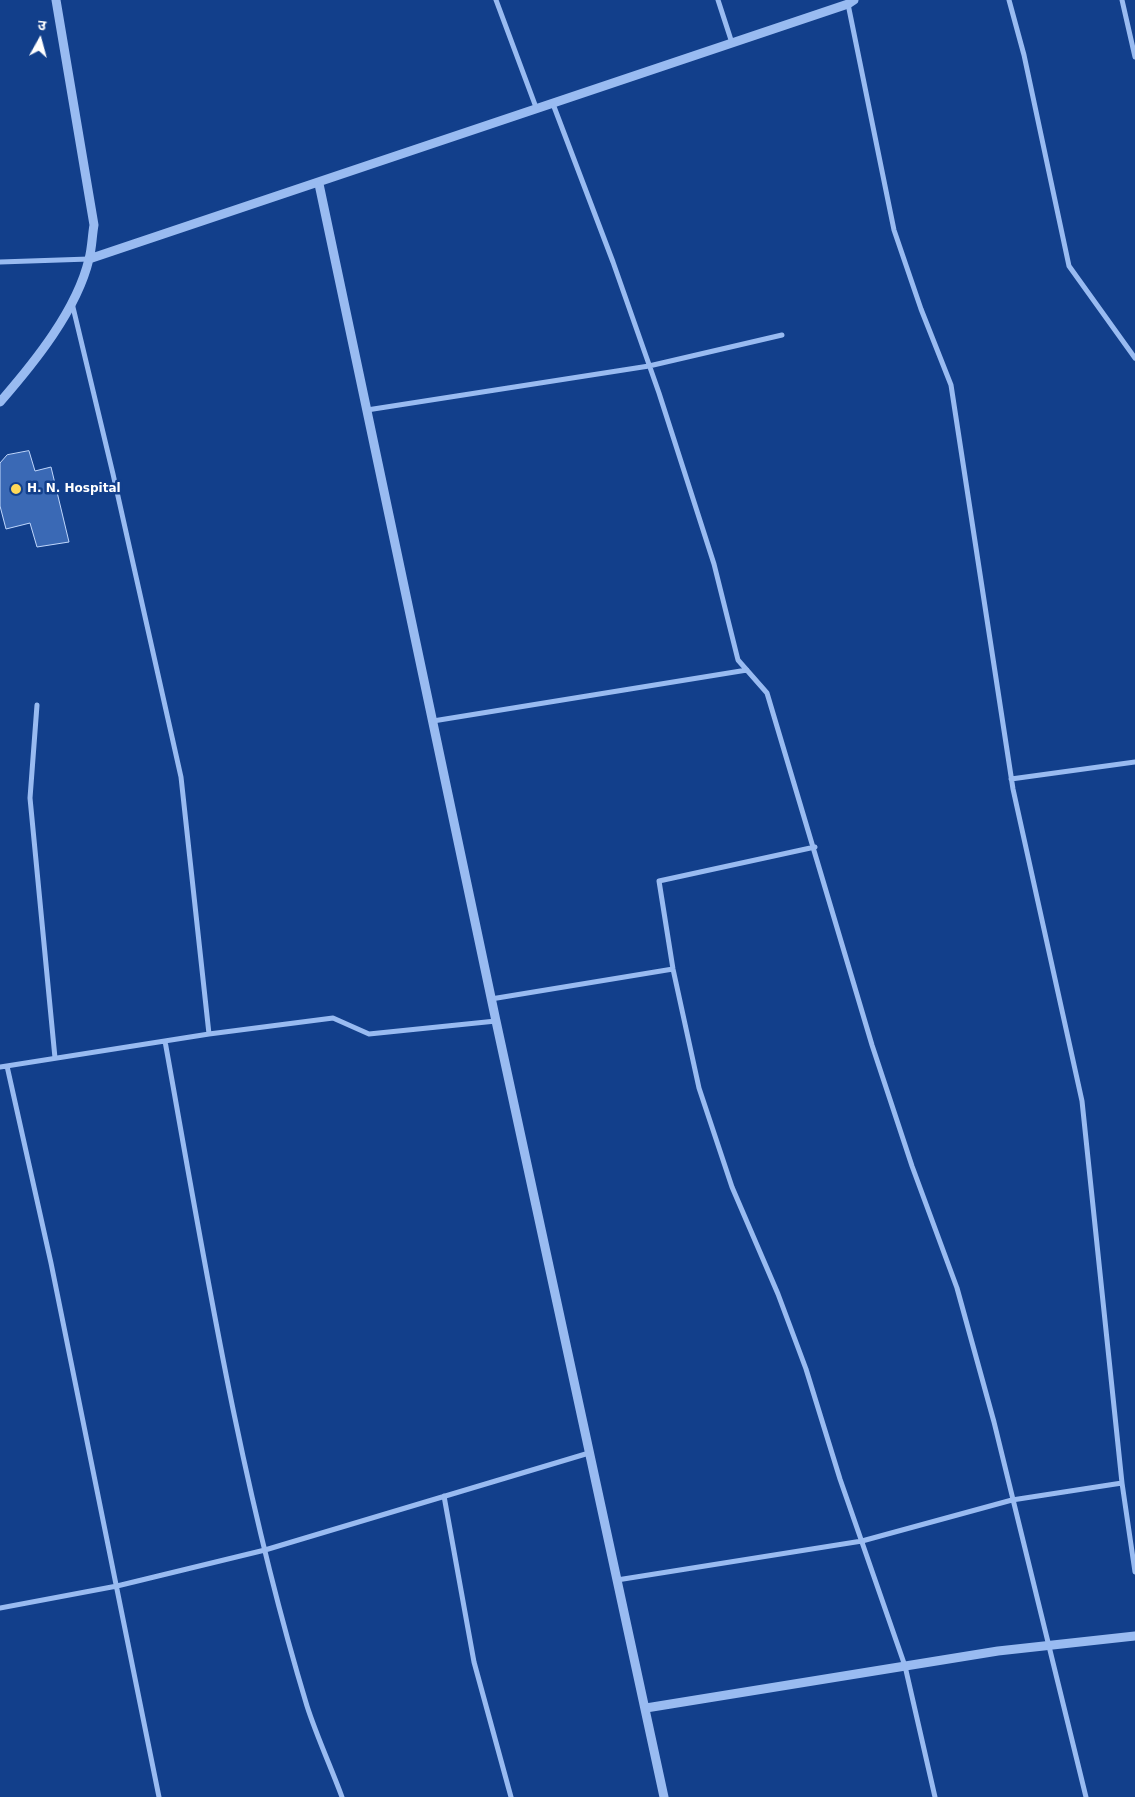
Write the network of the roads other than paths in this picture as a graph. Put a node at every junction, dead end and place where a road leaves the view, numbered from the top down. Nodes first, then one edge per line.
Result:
1 (56, 0) edge
2 (496, 0) edge
3 (718, 0) edge
4 (1008, 0) edge
5 (1122, 0) edge
6 (851, 2) edge
7 (732, 44) junction
8 (1135, 58) edge
9 (553, 104) junction
10 (537, 110) junction
11 (319, 184) junction
12 (89, 260) junction
13 (0, 262) edge
14 (72, 303) junction
15 (782, 335) dead end
16 (1135, 358) edge
17 (649, 366) junction
18 (0, 402) edge
19 (366, 410) junction
20 (747, 670) junction
21 (37, 705) dead end
22 (432, 722) junction
23 (1135, 762) edge
24 (1011, 778) junction
25 (815, 847) junction
26 (672, 969) junction
27 (491, 999) junction
28 (496, 1021) junction
29 (209, 1034) junction
30 (165, 1041) junction
31 (55, 1058) junction
32 (7, 1066) junction
33 (0, 1067) edge
34 (589, 1453) junction
35 (1122, 1483) junction
36 (444, 1496) junction
37 (1012, 1500) junction
38 (862, 1541) junction
39 (265, 1550) junction
40 (1135, 1572) edge
41 (617, 1580) junction
42 (117, 1586) junction
43 (0, 1608) edge
44 (1135, 1636) edge
45 (1049, 1645) junction
46 (906, 1666) junction
47 (646, 1708) junction
48 (159, 1797) edge
49 (342, 1797) edge
50 (511, 1797) edge
51 (664, 1797) edge
52 (935, 1797) edge
53 (1086, 1797) edge

1 - 12 street
2 - 10 street
3 - 7 street
4 - 16 street
5 - 8 street
6 - 7 street
6 - 24 street
7 - 9 street
9 - 10 street
9 - 17 street
10 - 11 street
11 - 12 street
11 - 19 street
12 - 13 street
12 - 14 street
14 - 18 street
14 - 29 street
15 - 17 street
17 - 19 street
17 - 20 street
19 - 22 street
20 - 22 street
20 - 25 street
21 - 31 street
22 - 27 street
23 - 24 street
24 - 35 street
25 - 26 street
25 - 37 street
26 - 27 street
26 - 38 street
27 - 28 street
28 - 29 street
28 - 34 street
29 - 30 street
30 - 31 street
30 - 39 street
31 - 32 street
32 - 33 street
32 - 42 street
34 - 36 street
34 - 41 street
35 - 37 street
35 - 40 street
36 - 39 street
36 - 50 street
37 - 38 street
37 - 45 street
38 - 41 street
38 - 46 street
39 - 42 street
39 - 49 street
41 - 47 street
42 - 43 street
42 - 48 street
44 - 45 street
45 - 46 street
45 - 53 street
46 - 47 street
46 - 52 street
47 - 51 street

